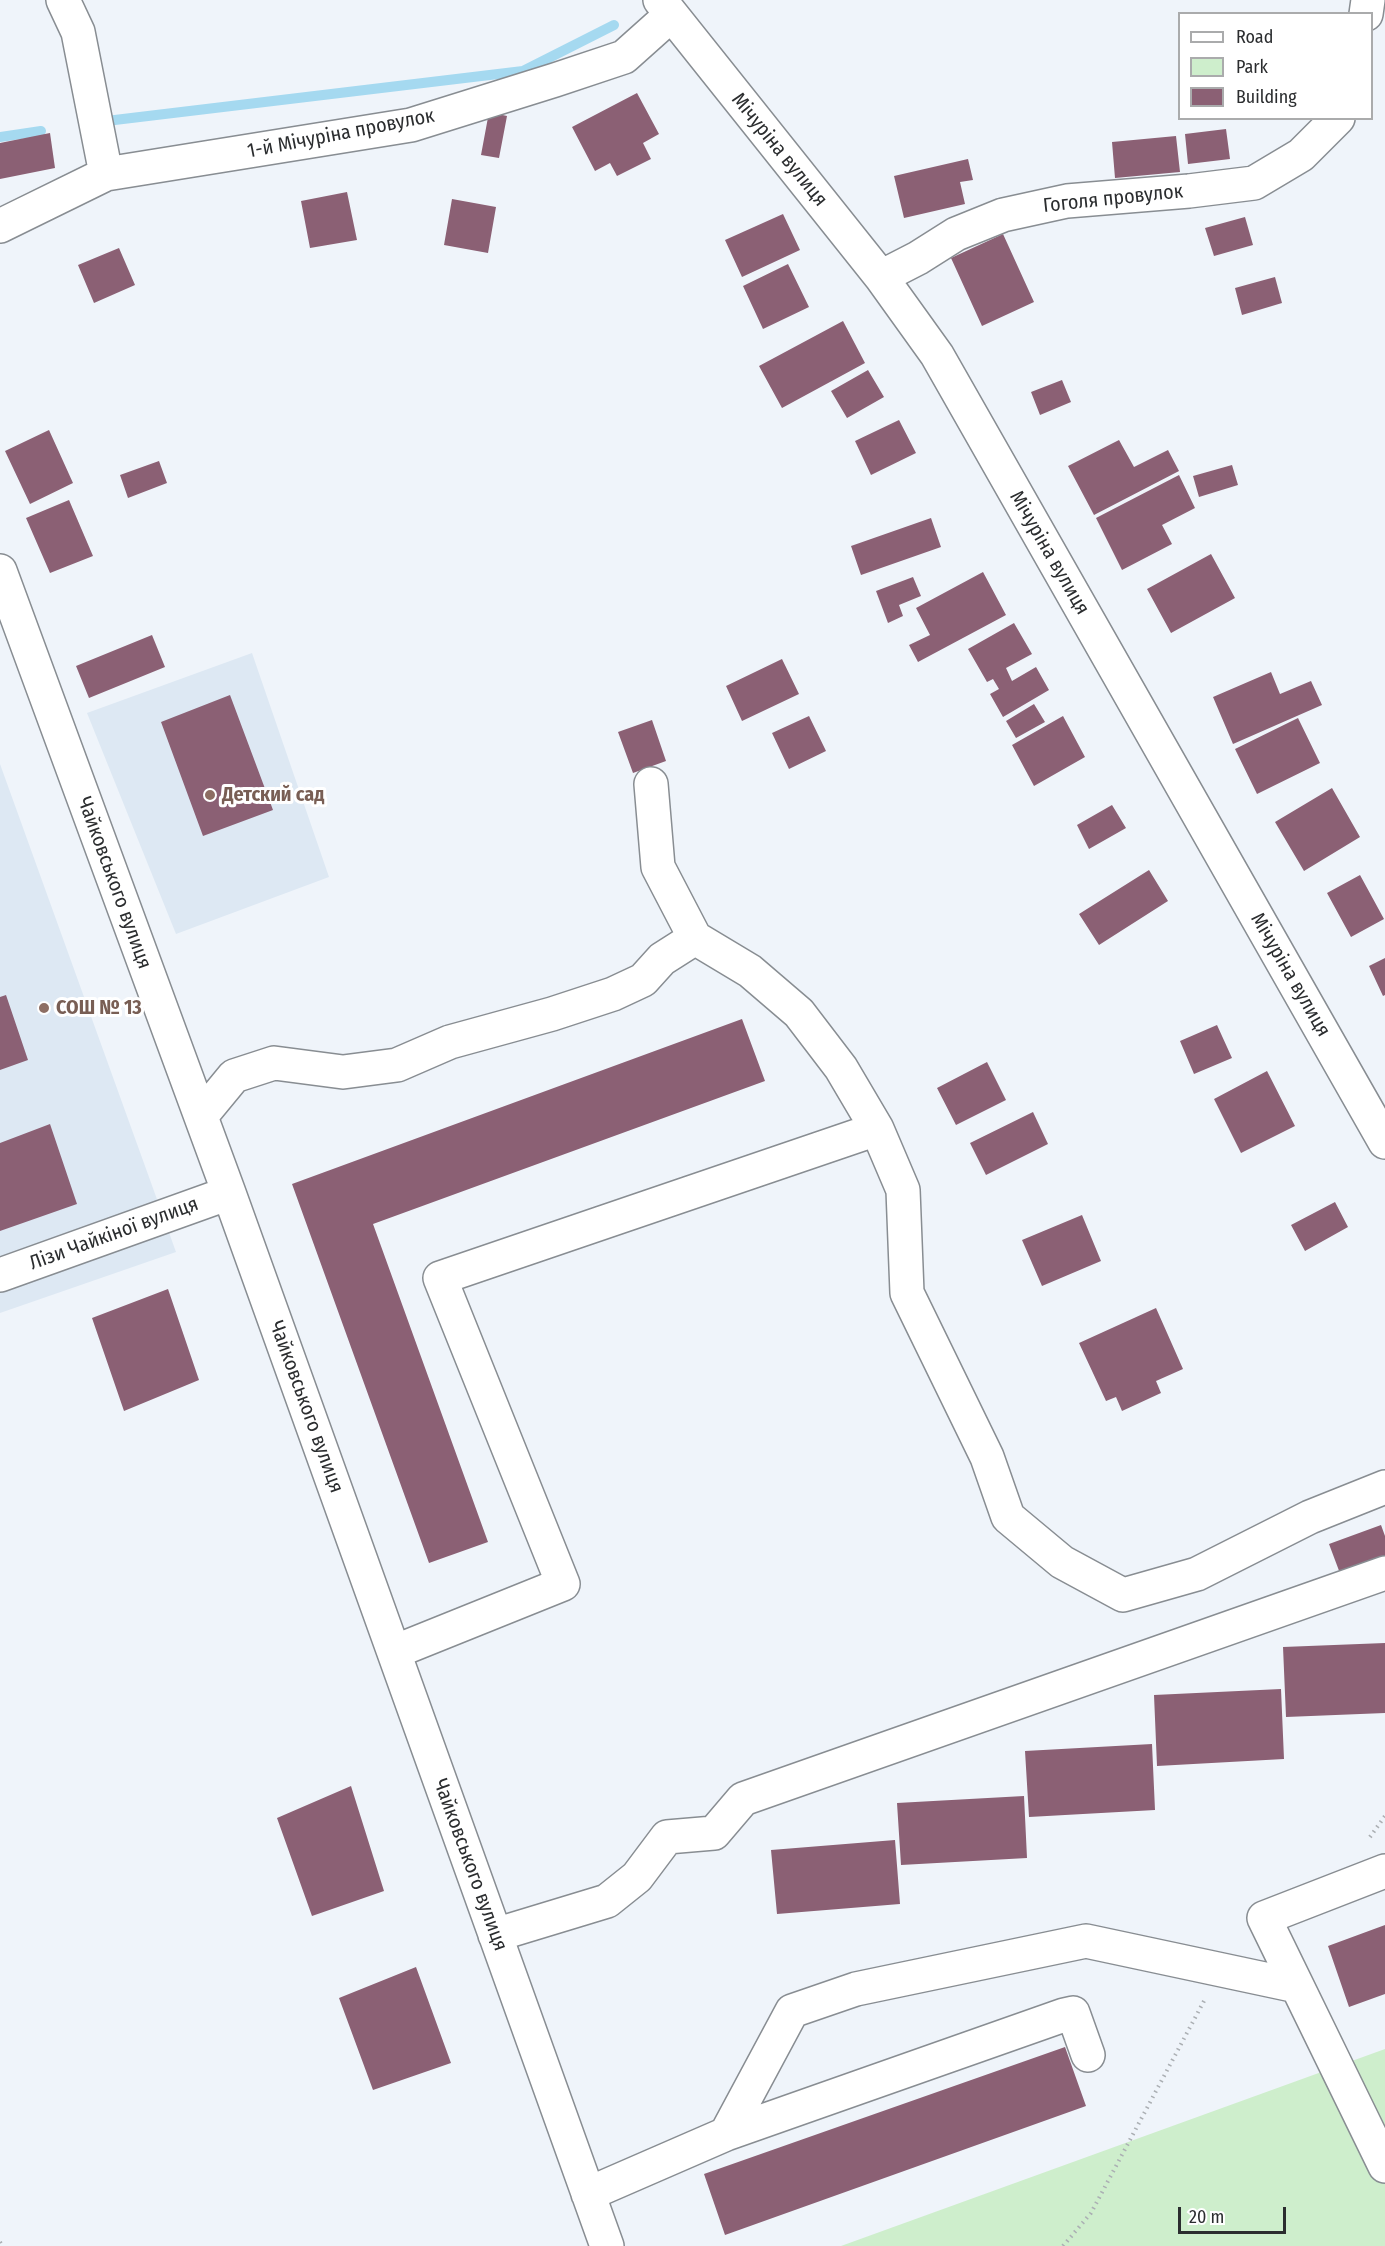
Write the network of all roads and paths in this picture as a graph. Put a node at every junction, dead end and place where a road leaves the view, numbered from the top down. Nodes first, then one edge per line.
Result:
1 (63, 0) edge
2 (665, 8) edge
3 (1336, 120) edge
4 (106, 174) junction
5 (0, 226) edge
6 (881, 277) junction
7 (1, 578) edge
8 (651, 784) dead end
9 (695, 938) junction
10 (201, 1116) junction
11 (877, 1129) junction
12 (1385, 1142) edge
13 (229, 1193) junction
14 (0, 1275) edge
15 (1385, 1487) edge
16 (1385, 1573) edge
17 (394, 1652) junction
18 (1385, 1816) edge
19 (1361, 1842) dead end
20 (1385, 1871) edge
21 (495, 1935) junction
22 (1221, 1970) junction
23 (1297, 1986) junction
24 (1088, 2055) dead end
25 (726, 2134) junction
26 (1385, 2166) edge
27 (588, 2194) junction
28 (0, 2242) edge
29 (2, 2246) edge
30 (607, 2246) edge
31 (1063, 2246) edge

1 - 4 street
2 - 4 street, 1-й Мічуріна провулок
2 - 6 street, Мічуріна вулиця
3 - 6 street, Гоголя провулок
4 - 5 street, 1-й Мічуріна провулок
6 - 12 street, Мічуріна вулиця
7 - 10 street, Чайковського вулиця
8 - 9 street
9 - 10 street
9 - 11 street
10 - 13 street, Чайковського вулиця
11 - 15 street
11 - 17 street
13 - 14 street, Лізи Чайкіної вулиця
13 - 17 street, Чайковського вулиця
16 - 21 street
17 - 21 street, Чайковського вулиця
18 - 19 path
20 - 23 street
21 - 27 street, Чайковського вулиця
22 - 23 street
22 - 25 street
22 - 31 path
23 - 26 street
24 - 25 street
25 - 27 street
27 - 30 street, Чайковського вулиця
28 - 29 path

